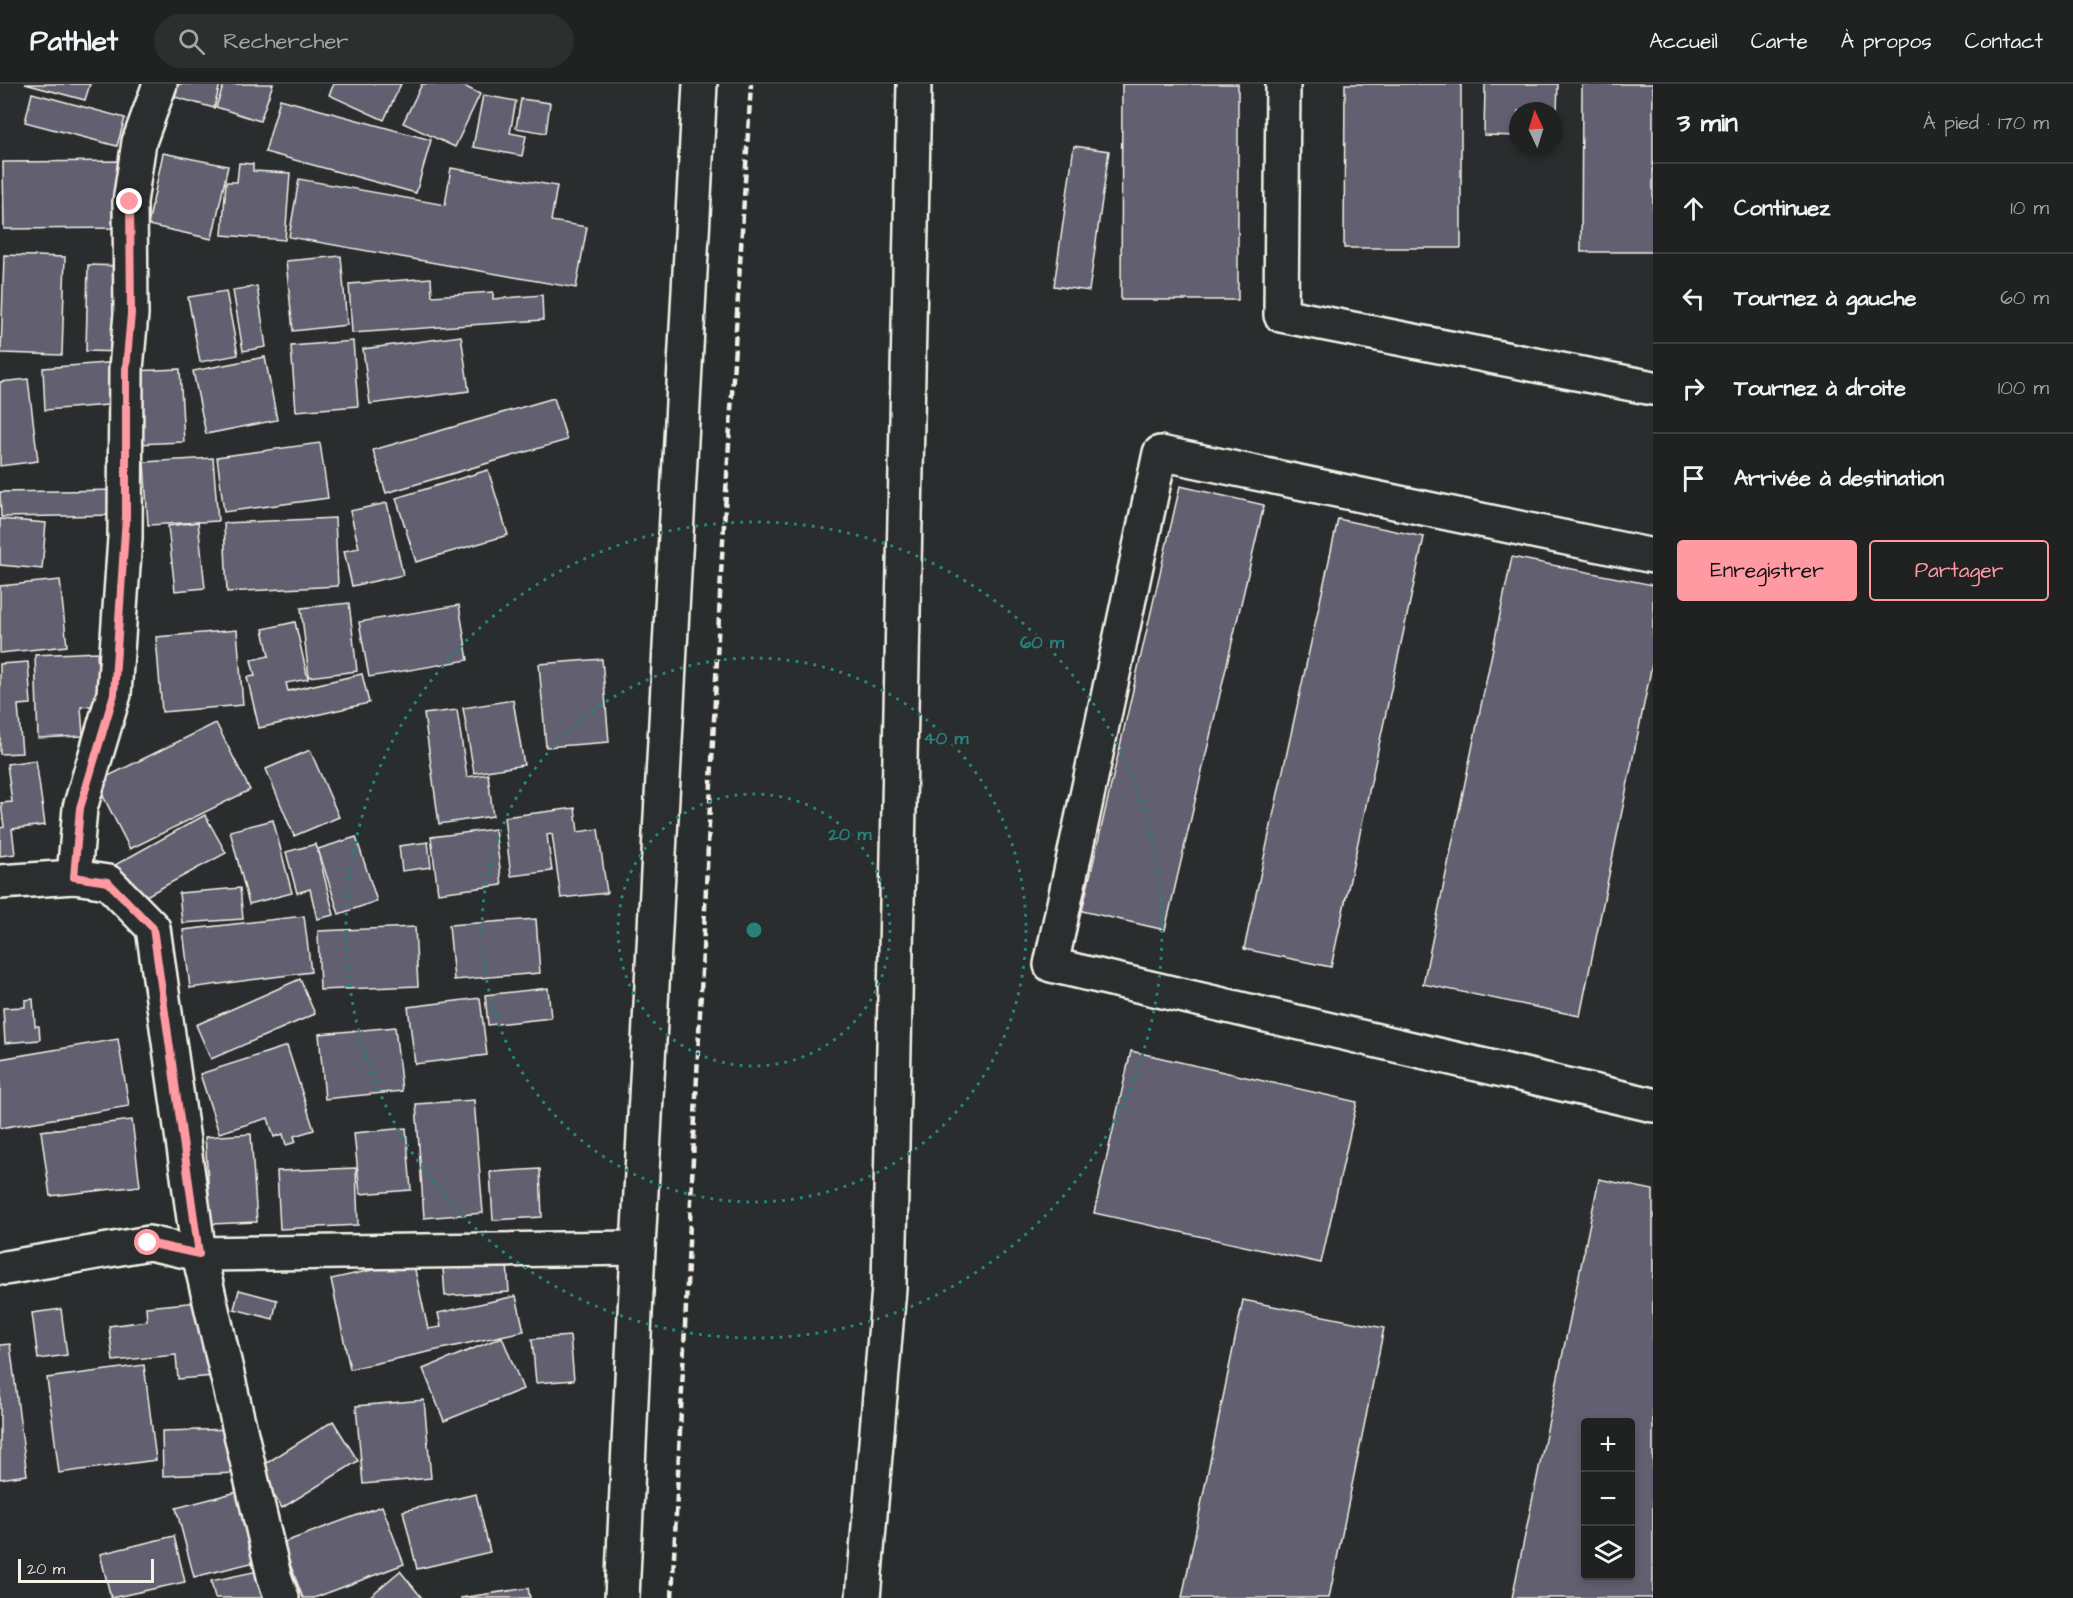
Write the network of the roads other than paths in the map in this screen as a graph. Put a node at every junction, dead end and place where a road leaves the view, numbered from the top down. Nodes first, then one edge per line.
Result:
1 (160, 84) edge
2 (700, 84) edge
3 (914, 84) edge
4 (1283, 84) edge
5 (1653, 388) edge
6 (1653, 556) edge
7 (74, 877) junction
8 (0, 882) edge
9 (1653, 1105) edge
10 (638, 1248) junction
11 (199, 1254) junction
12 (5, 1268) dead end
13 (282, 1598) edge
14 (622, 1598) edge
15 (863, 1598) edge

1 - 7 street
2 - 10 street
3 - 15 street
4 - 5 street
6 - 9 street
7 - 8 street
7 - 11 street
10 - 11 street
10 - 14 street
11 - 12 street
11 - 13 street

